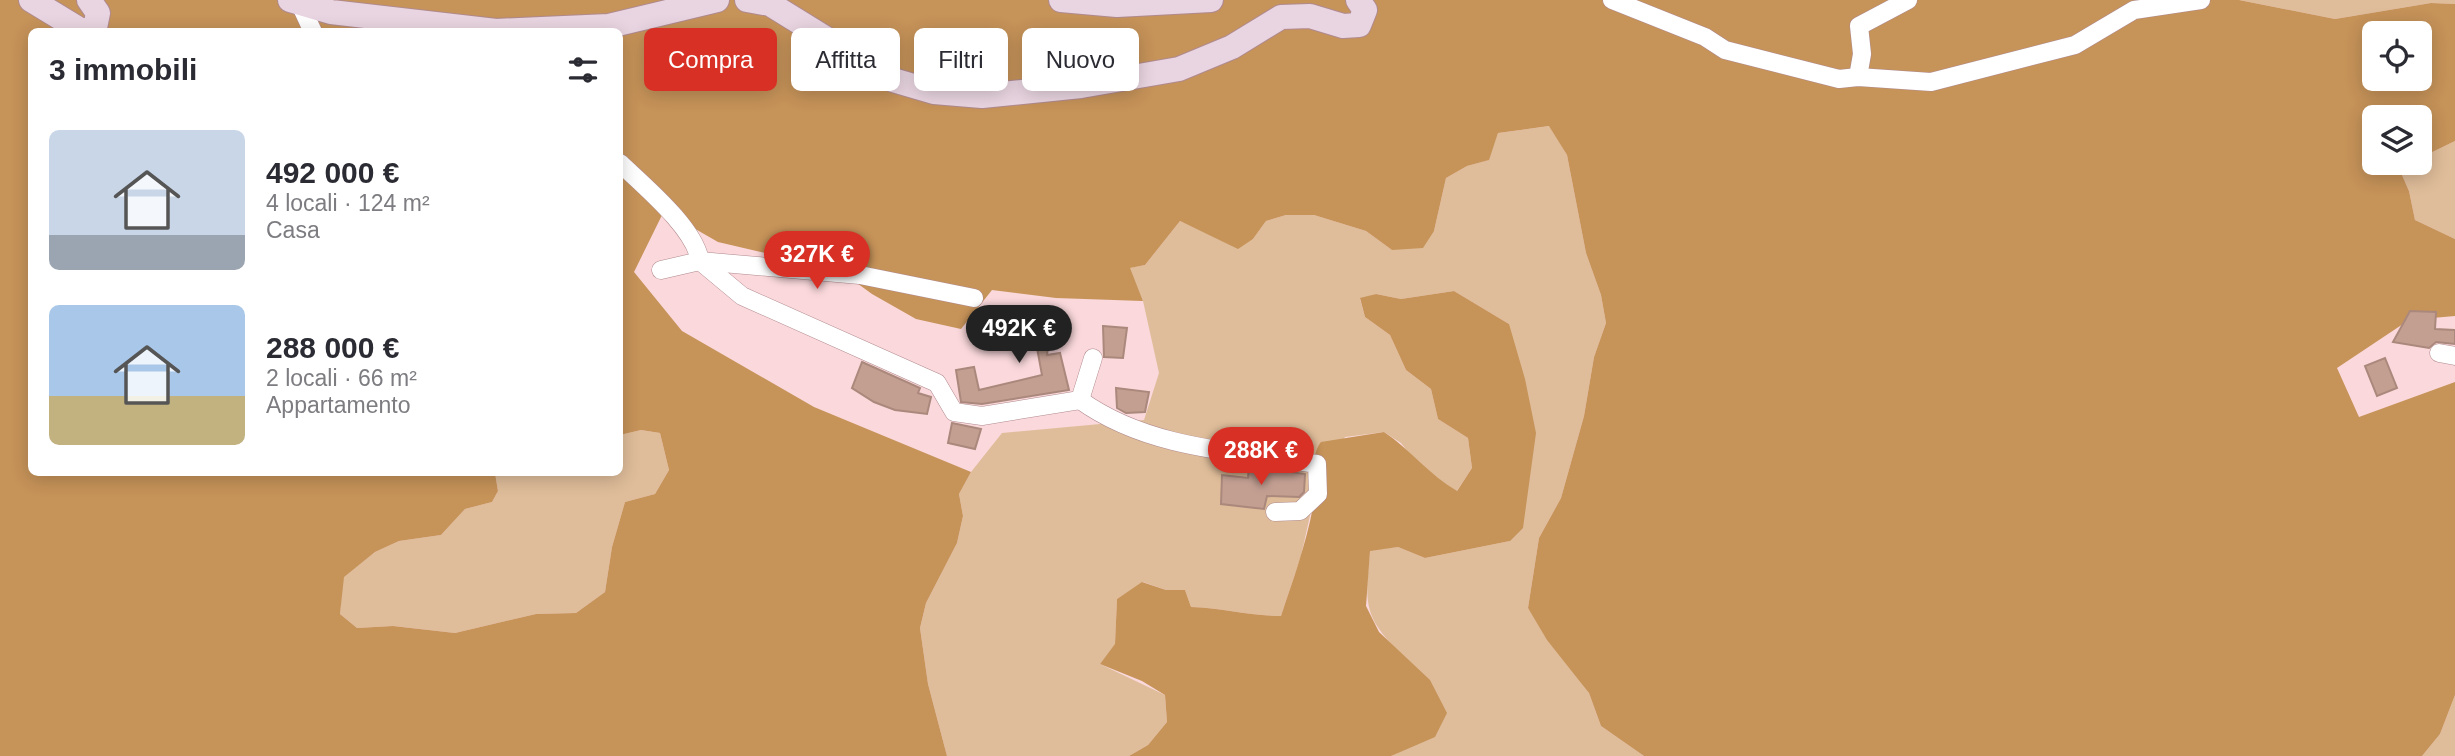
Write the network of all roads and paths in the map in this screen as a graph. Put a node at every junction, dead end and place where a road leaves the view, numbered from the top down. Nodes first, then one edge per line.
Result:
1 (31, 0) edge
2 (89, 0) edge
3 (718, 0) edge
4 (747, 0) edge
5 (1061, 0) edge
6 (1211, 0) edge
7 (1358, 0) edge
8 (1612, 0) edge
9 (1908, 0) edge
10 (2201, 0) edge
11 (295, 2) edge
12 (77, 28) edge
13 (95, 28) edge
14 (311, 28) edge
15 (470, 28) edge
16 (564, 28) edge
17 (1858, 77) junction
18 (623, 166) edge
19 (700, 261) junction
20 (661, 270) dead end
21 (974, 298) dead end
22 (1093, 358) dead end
23 (1080, 400) junction
24 (1275, 512) dead end

1 - 12 main road
2 - 13 main road
3 - 16 main road
4 - 7 main road
5 - 6 main road
8 - 17 street
9 - 17 street
10 - 17 street
11 - 14 street
11 - 15 main road
18 - 19 street
19 - 20 street
19 - 21 street
19 - 23 street
22 - 23 street
23 - 24 street

